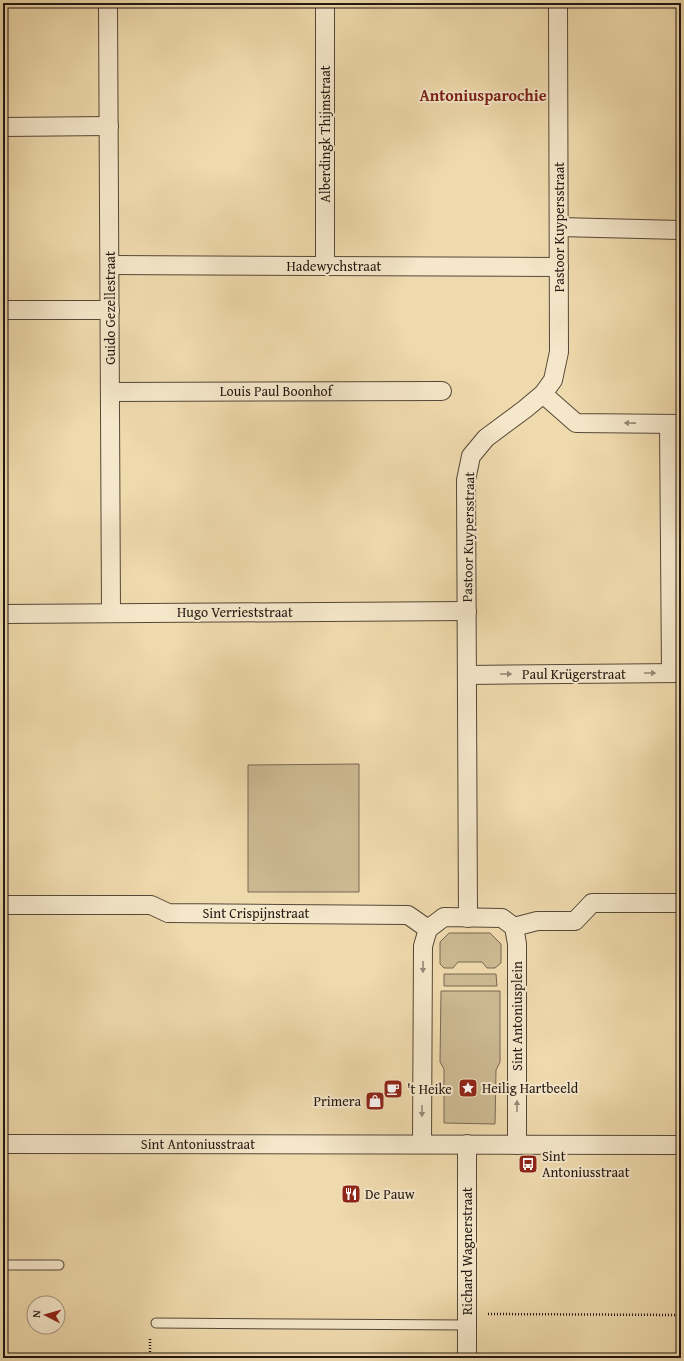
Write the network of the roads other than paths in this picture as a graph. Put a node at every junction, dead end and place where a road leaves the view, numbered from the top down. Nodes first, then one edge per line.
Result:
1 (108, 3) edge
2 (325, 3) edge
3 (558, 3) edge
4 (109, 126) junction
5 (3, 127) edge
6 (558, 227) junction
7 (681, 230) edge
8 (110, 265) junction
9 (325, 266) junction
10 (559, 267) junction
11 (3, 310) edge
12 (110, 310) junction
13 (442, 391) dead end
14 (110, 392) junction
15 (543, 394) junction
16 (675, 424) edge
17 (467, 611) junction
18 (111, 613) junction
19 (3, 614) edge
20 (676, 673) edge
21 (467, 674) junction
22 (681, 903) edge
23 (3, 905) edge
24 (468, 918) junction
25 (508, 923) junction
26 (428, 929) junction
27 (3, 1144) edge
28 (422, 1144) junction
29 (467, 1144) junction
30 (517, 1144) junction
31 (681, 1145) edge
32 (3, 1265) edge
33 (59, 1265) dead end
34 (467, 1319) junction
35 (156, 1322) dead end
36 (467, 1358) edge

1 - 4 street, Guido Gezellestraat
2 - 9 street, Alberdingk Thijmstraat
3 - 6 street, Pastoor Kuypersstraat
4 - 5 street
4 - 8 street, Guido Gezellestraat
6 - 7 street
6 - 10 street, Pastoor Kuypersstraat
8 - 9 street, Hadewychstraat
8 - 12 street, Guido Gezellestraat
9 - 10 street, Hadewychstraat
10 - 15 street, Pastoor Kuypersstraat
11 - 12 street
12 - 14 street, Guido Gezellestraat
13 - 14 street, Louis Paul Boonhof
14 - 18 street, Guido Gezellestraat
16 -> 15 street
15 - 17 street, Pastoor Kuypersstraat
16 - 20 street
17 - 18 street, Hugo Verrieststraat
17 - 21 street, Pastoor Kuypersstraat
18 - 19 street, Hugo Verrieststraat
21 -> 20 street, Paul Krügerstraat
21 - 24 street, Pastoor Kuypersstraat
22 - 25 street
23 - 26 street, Sint Crispijnstraat
24 - 25 street
24 - 26 street
30 -> 25 street, Sint Antoniusplein
26 -> 28 street
27 - 28 street, Sint Antoniusstraat
28 - 29 street, Sint Antoniusstraat
29 - 30 street, Sint Antoniusstraat
29 - 34 street, Richard Wagnerstraat
30 - 31 street, Sint Antoniusstraat
32 - 33 lane
34 - 35 lane
34 - 36 street, Richard Wagnerstraat

